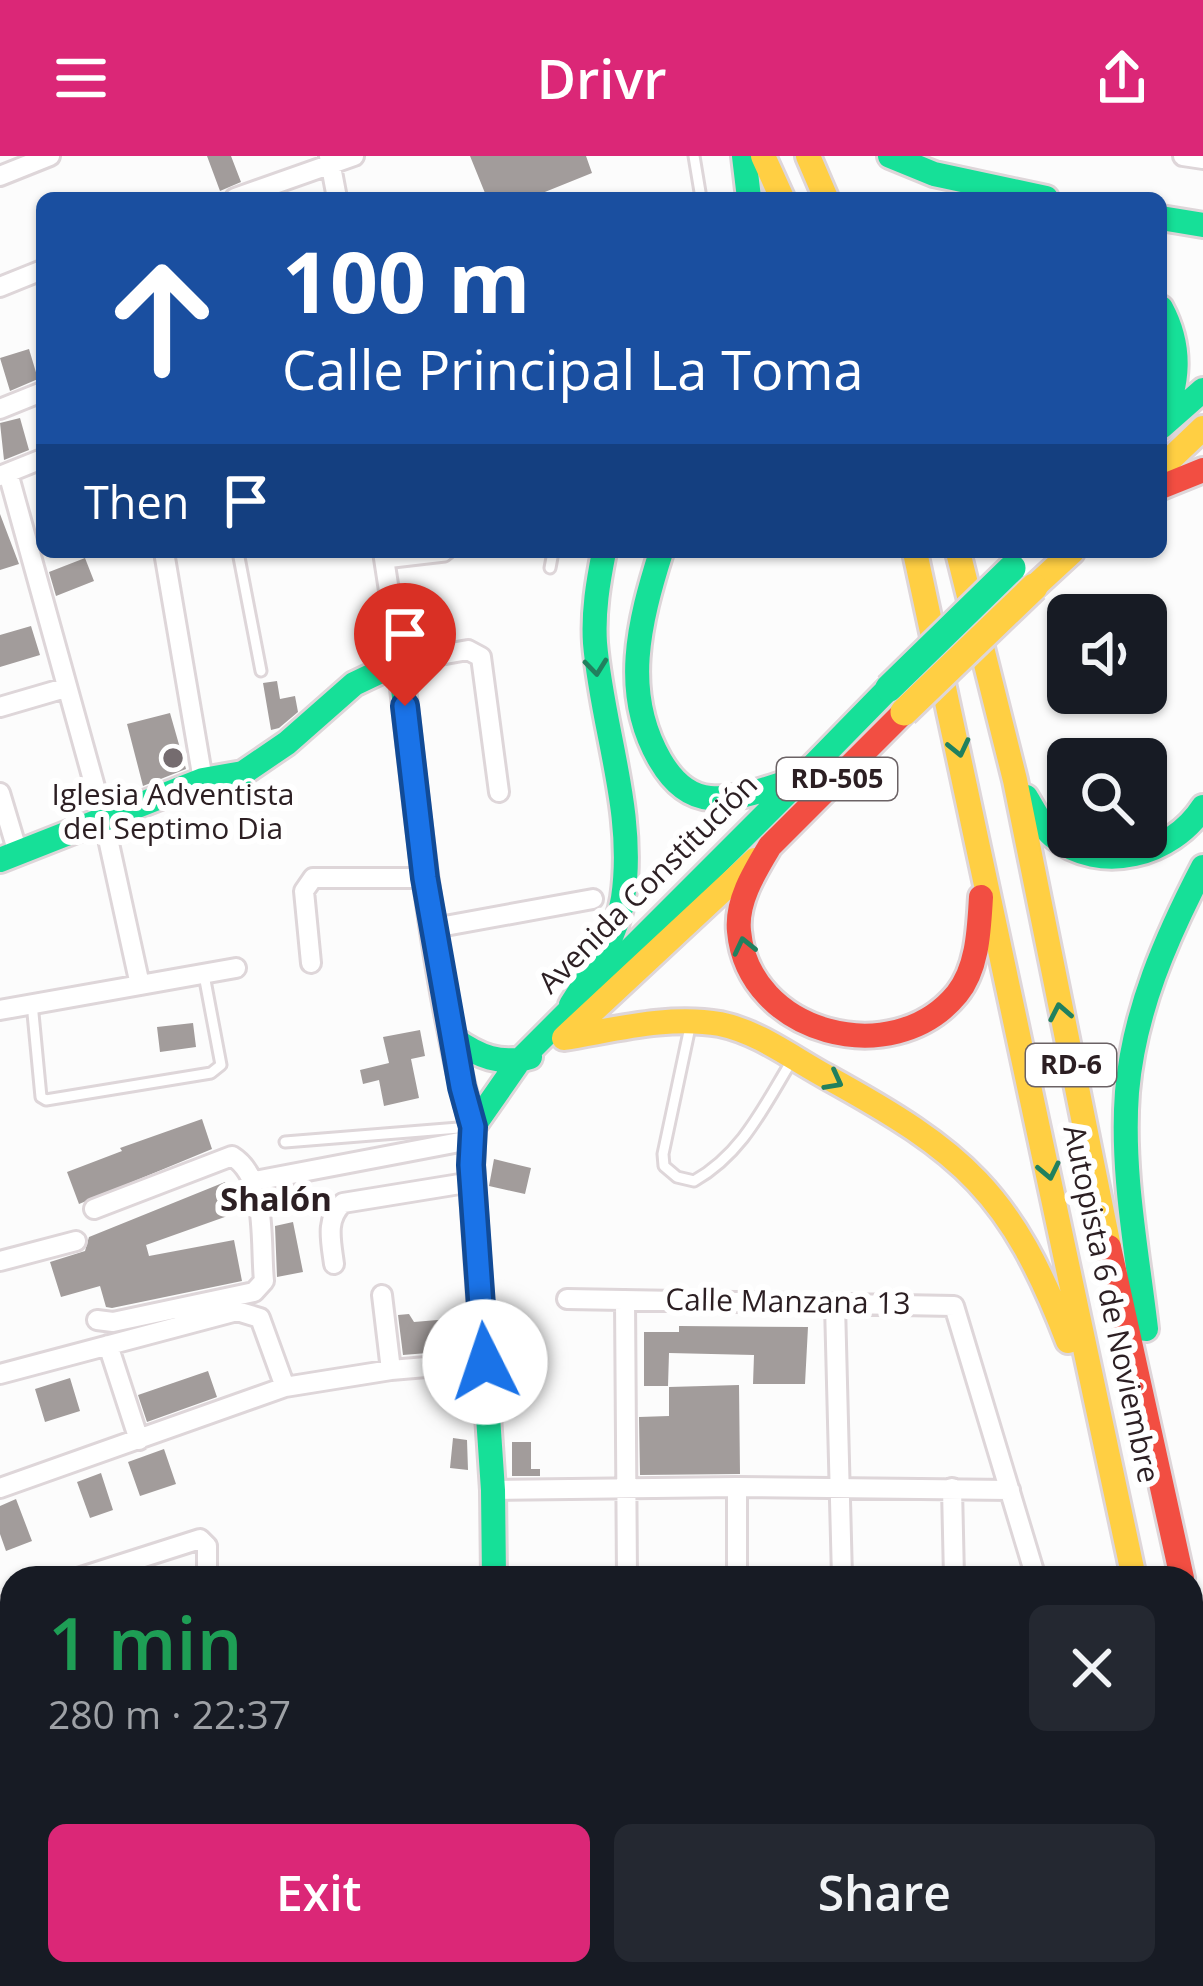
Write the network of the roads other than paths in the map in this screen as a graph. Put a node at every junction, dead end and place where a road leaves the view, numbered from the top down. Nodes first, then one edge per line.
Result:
1 (50, 156) edge
2 (354, 156) edge
3 (694, 156) edge
4 (744, 156) edge
5 (764, 156) edge
6 (808, 156) edge
7 (890, 156) edge
8 (1184, 156) edge
9 (1203, 159) edge
10 (330, 160) edge
11 (0, 176) edge
12 (250, 192) edge
13 (336, 192) edge
14 (700, 192) edge
15 (748, 192) edge
16 (779, 192) edge
17 (823, 192) edge
18 (1018, 192) edge
19 (1167, 219) edge
20 (1203, 225) edge
21 (36, 272) edge
22 (0, 287) edge
23 (1167, 317) edge
24 (1203, 390) edge
25 (36, 394) edge
26 (0, 409) edge
27 (1167, 409) edge
28 (1167, 420) edge
29 (1203, 428) edge
30 (36, 461) edge
31 (1167, 462) edge
32 (1203, 470) edge
33 (4, 474) edge
34 (1167, 485) edge
35 (165, 558) edge
36 (239, 558) edge
37 (384, 558) edge
38 (552, 558) edge
39 (603, 558) edge
40 (659, 558) edge
41 (916, 558) edge
42 (960, 558) edge
43 (1055, 558) edge
44 (550, 568) dead end
45 (1025, 569) edge
46 (400, 662) junction
47 (261, 670) dead end
48 (65, 688) junction
49 (897, 700) junction
50 (0, 707) edge
51 (801, 778) junction
52 (203, 780) junction
53 (1015, 780) junction
54 (499, 792) dead end
55 (0, 793) edge
56 (1203, 807) edge
57 (103, 816) junction
58 (770, 846) junction
59 (9, 856) edge
60 (983, 859) junction
61 (1203, 867) edge
62 (425, 878) junction
63 (593, 898) dead end
64 (434, 928) junction
65 (311, 963) dead end
66 (236, 968) dead end
67 (204, 975) junction
68 (140, 985) junction
69 (32, 1004) junction
70 (571, 1004) junction
71 (0, 1010) edge
72 (691, 1022) junction
73 (564, 1038) junction
74 (454, 1039) junction
75 (793, 1059) junction
76 (519, 1061) junction
77 (472, 1134) junction
78 (285, 1142) dead end
79 (255, 1181) junction
80 (472, 1182) junction
81 (94, 1209) dead end
82 (76, 1241) dead end
83 (0, 1261) edge
84 (334, 1264) dead end
85 (382, 1294) dead end
86 (567, 1299) dead end
87 (625, 1300) junction
88 (835, 1305) junction
89 (97, 1320) dead end
90 (108, 1346) junction
91 (485, 1362) junction
92 (391, 1370) junction
93 (0, 1374) edge
94 (285, 1387) junction
95 (139, 1440) junction
96 (1161, 1480) junction
97 (737, 1486) junction
98 (840, 1487) junction
99 (0, 1488) edge
100 (626, 1488) junction
101 (952, 1488) junction
102 (493, 1490) junction
103 (1010, 1490) junction
104 (124, 1566) edge
105 (208, 1566) edge
106 (494, 1566) edge
107 (627, 1566) edge
108 (737, 1566) edge
109 (842, 1566) edge
110 (954, 1566) edge
111 (1032, 1566) edge
112 (1119, 1566) edge
113 (1132, 1566) edge
114 (1179, 1566) edge

1 - 11 street
2 - 10 street
3 - 14 lane
4 - 15 main road
5 - 16 main road
6 - 17 main road
7 - 18 main road
8 - 9 street
10 - 12 street
10 - 13 street
19 - 20 main road
21 - 22 street
23 - 27 main road
24 - 28 main road
25 - 26 street
29 - 31 main road
30 - 33 street
32 - 34 main road
33 - 48 street
35 - 52 street
36 - 47 lane
37 - 46 street
38 - 44 lane
39 -> 70 main road
40 - 51 main road
41 -> 60 main road, Autopista 6 de Noviembre / RD-6
42 - 53 main road, Autopista 6 de Noviembre / RD-6
43 - 45 main road, RD-505
45 - 49 main road, RD-505, bridge
46 - 52 main road
46 - 54 street
46 - 62 main road
48 - 50 street
48 - 57 street
49 - 51 main road, Avenida Constitución / RD-505
49 - 58 main road, Avenida Constitución / RD-505
51 - 70 main road, Avenida Constitución / RD-505
52 - 57 main road
53 - 56 main road
96 -> 53 main road, Autopista 6 de Noviembre / RD-6
55 - 59 street
57 - 59 main road
57 - 68 street
60 -> 58 main road
58 - 73 main road, Avenida Constitución / RD-505
60 -> 113 main road, Autopista 6 de Noviembre / RD-6
61 - 96 main road
62 - 64 main road
62 - 65 street
63 - 64 street
64 - 74 main road
66 - 67 street
67 - 68 street
67 - 69 lane
68 - 69 street
69 - 71 street
70 - 76 main road, Avenida Constitución / RD-505
72 - 73 main road
72 - 75 main road
72 - 75 lane
73 - 76 main road, Avenida Constitución / RD-505
74 - 76 main road
74 - 77 main road
75 -> 112 main road
76 - 77 main road, Avenida Constitución / RD-505
77 - 78 lane
77 - 79 street
77 - 80 main road
79 - 81 street
79 - 89 street
80 - 84 street
80 - 91 main road
82 - 83 street
85 - 92 street
86 - 87 street, Calle Manzana 13
87 - 88 street, Calle Manzana 13
87 - 100 street
88 - 98 street
88 - 103 street, Calle Manzana 13
90 - 93 street
90 - 94 street
90 - 95 street
91 - 92 street
91 - 102 main road
92 - 94 street
94 - 95 street
95 - 99 street
96 - 114 main road, Autopista 6 de Noviembre / RD-6
97 - 98 street
97 - 100 street
97 - 108 street
98 - 101 street
98 - 109 street
100 - 102 street
100 - 107 street
101 - 103 street
101 - 110 street
102 - 106 main road
103 - 111 street, Calle Manzana 13
104 - 105 street

